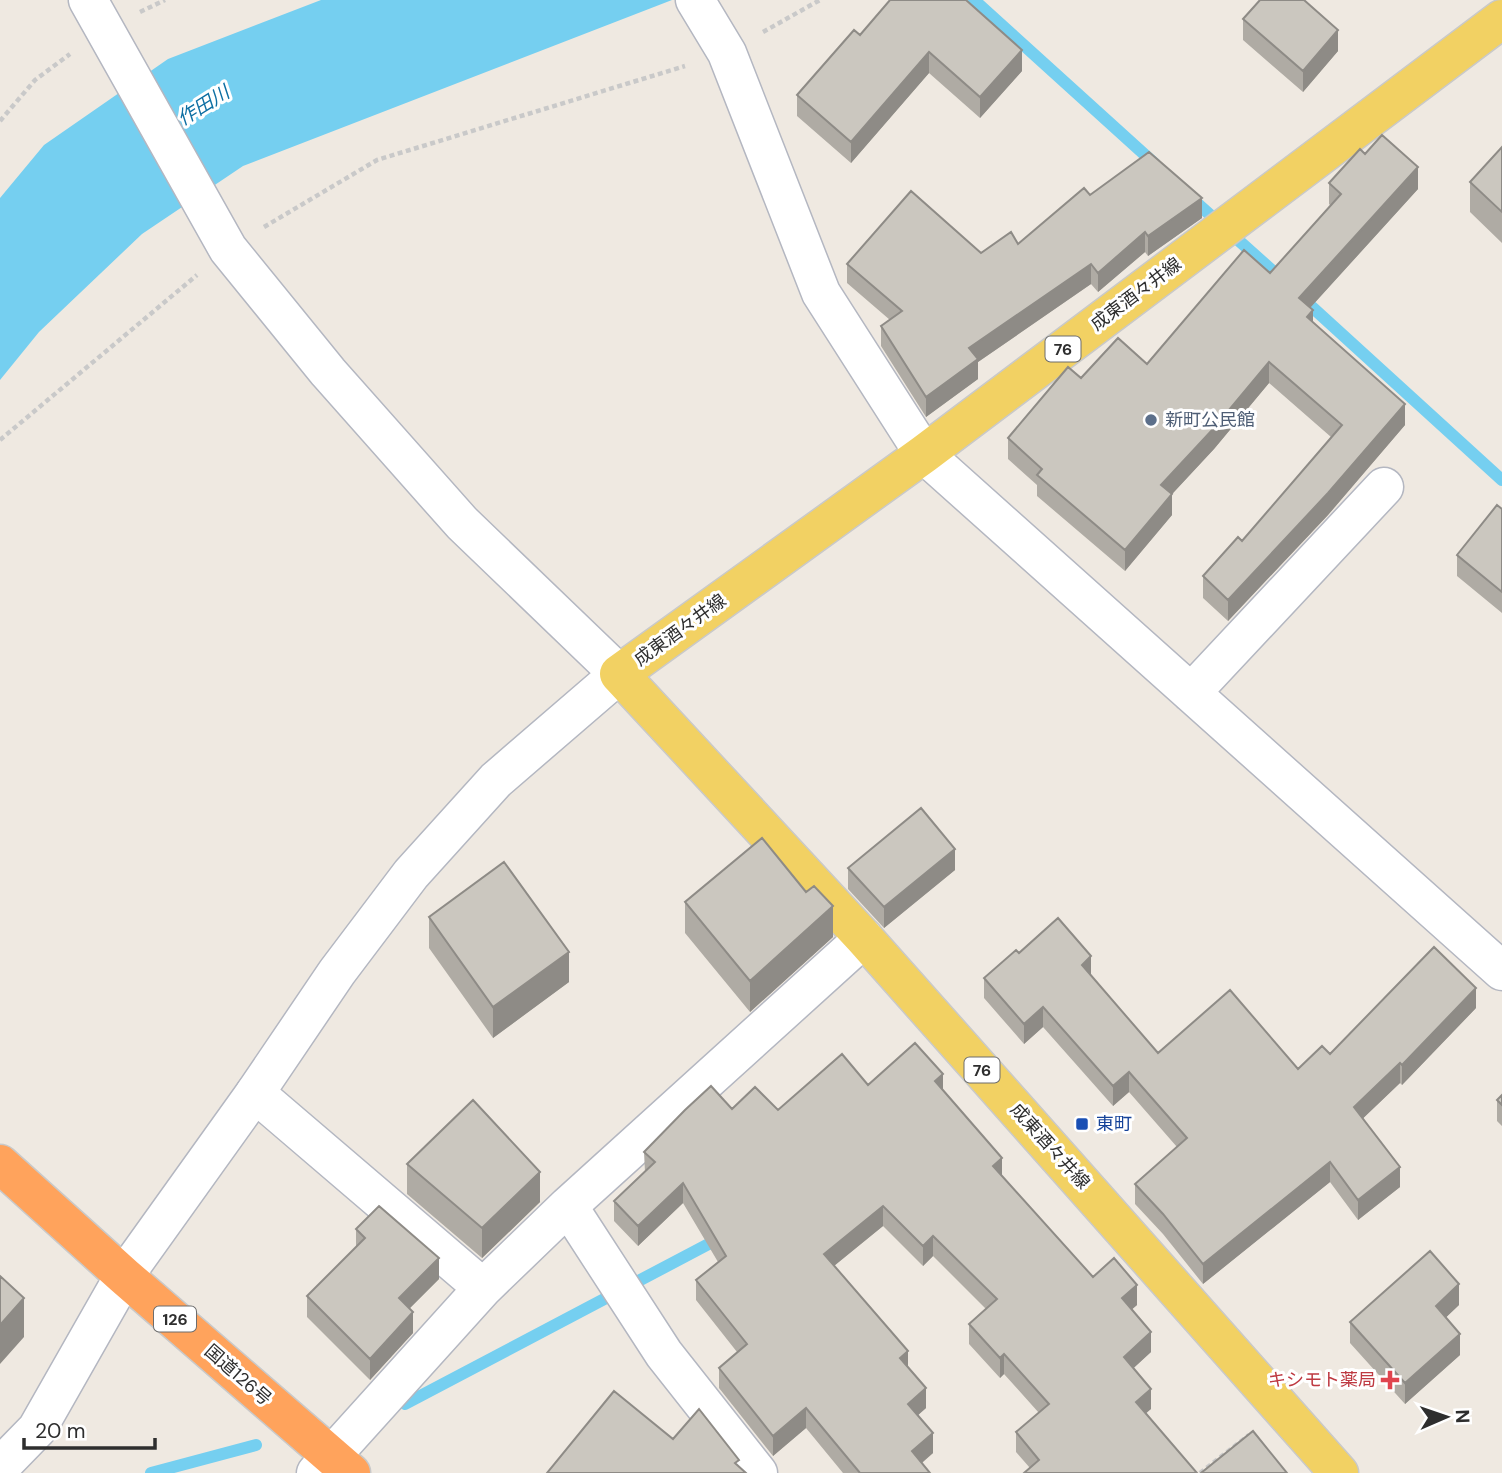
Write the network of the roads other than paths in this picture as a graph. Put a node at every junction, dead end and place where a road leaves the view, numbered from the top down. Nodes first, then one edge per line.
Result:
1 (695, 0) edge
2 (97, 15) edge
3 (1502, 19) edge
4 (924, 454) junction
5 (1384, 487) dead end
6 (619, 674) junction
7 (1191, 693) junction
8 (864, 938) junction
9 (1502, 971) edge
10 (255, 1093) junction
11 (0, 1164) edge
12 (568, 1206) junction
13 (124, 1276) junction
14 (483, 1288) junction
15 (0, 1467) edge
16 (333, 1467) edge
17 (758, 1473) edge
18 (1339, 1473) edge

1 - 4 street
2 - 6 street
3 - 4 main road, 成東酒々井線 / 76
4 - 6 main road, 成東酒々井線 / 76
4 - 7 street
5 - 7 street
6 - 8 main road, 成東酒々井線 / 76
6 - 10 street
7 - 9 street
8 - 12 street
8 - 18 main road, 成東酒々井線 / 76
10 - 13 street
10 - 14 street
11 - 13 highway, 国道126号 / 126
12 - 14 street
12 - 17 street
13 - 15 street
13 - 16 highway, 国道126号 / 126
14 - 16 street

